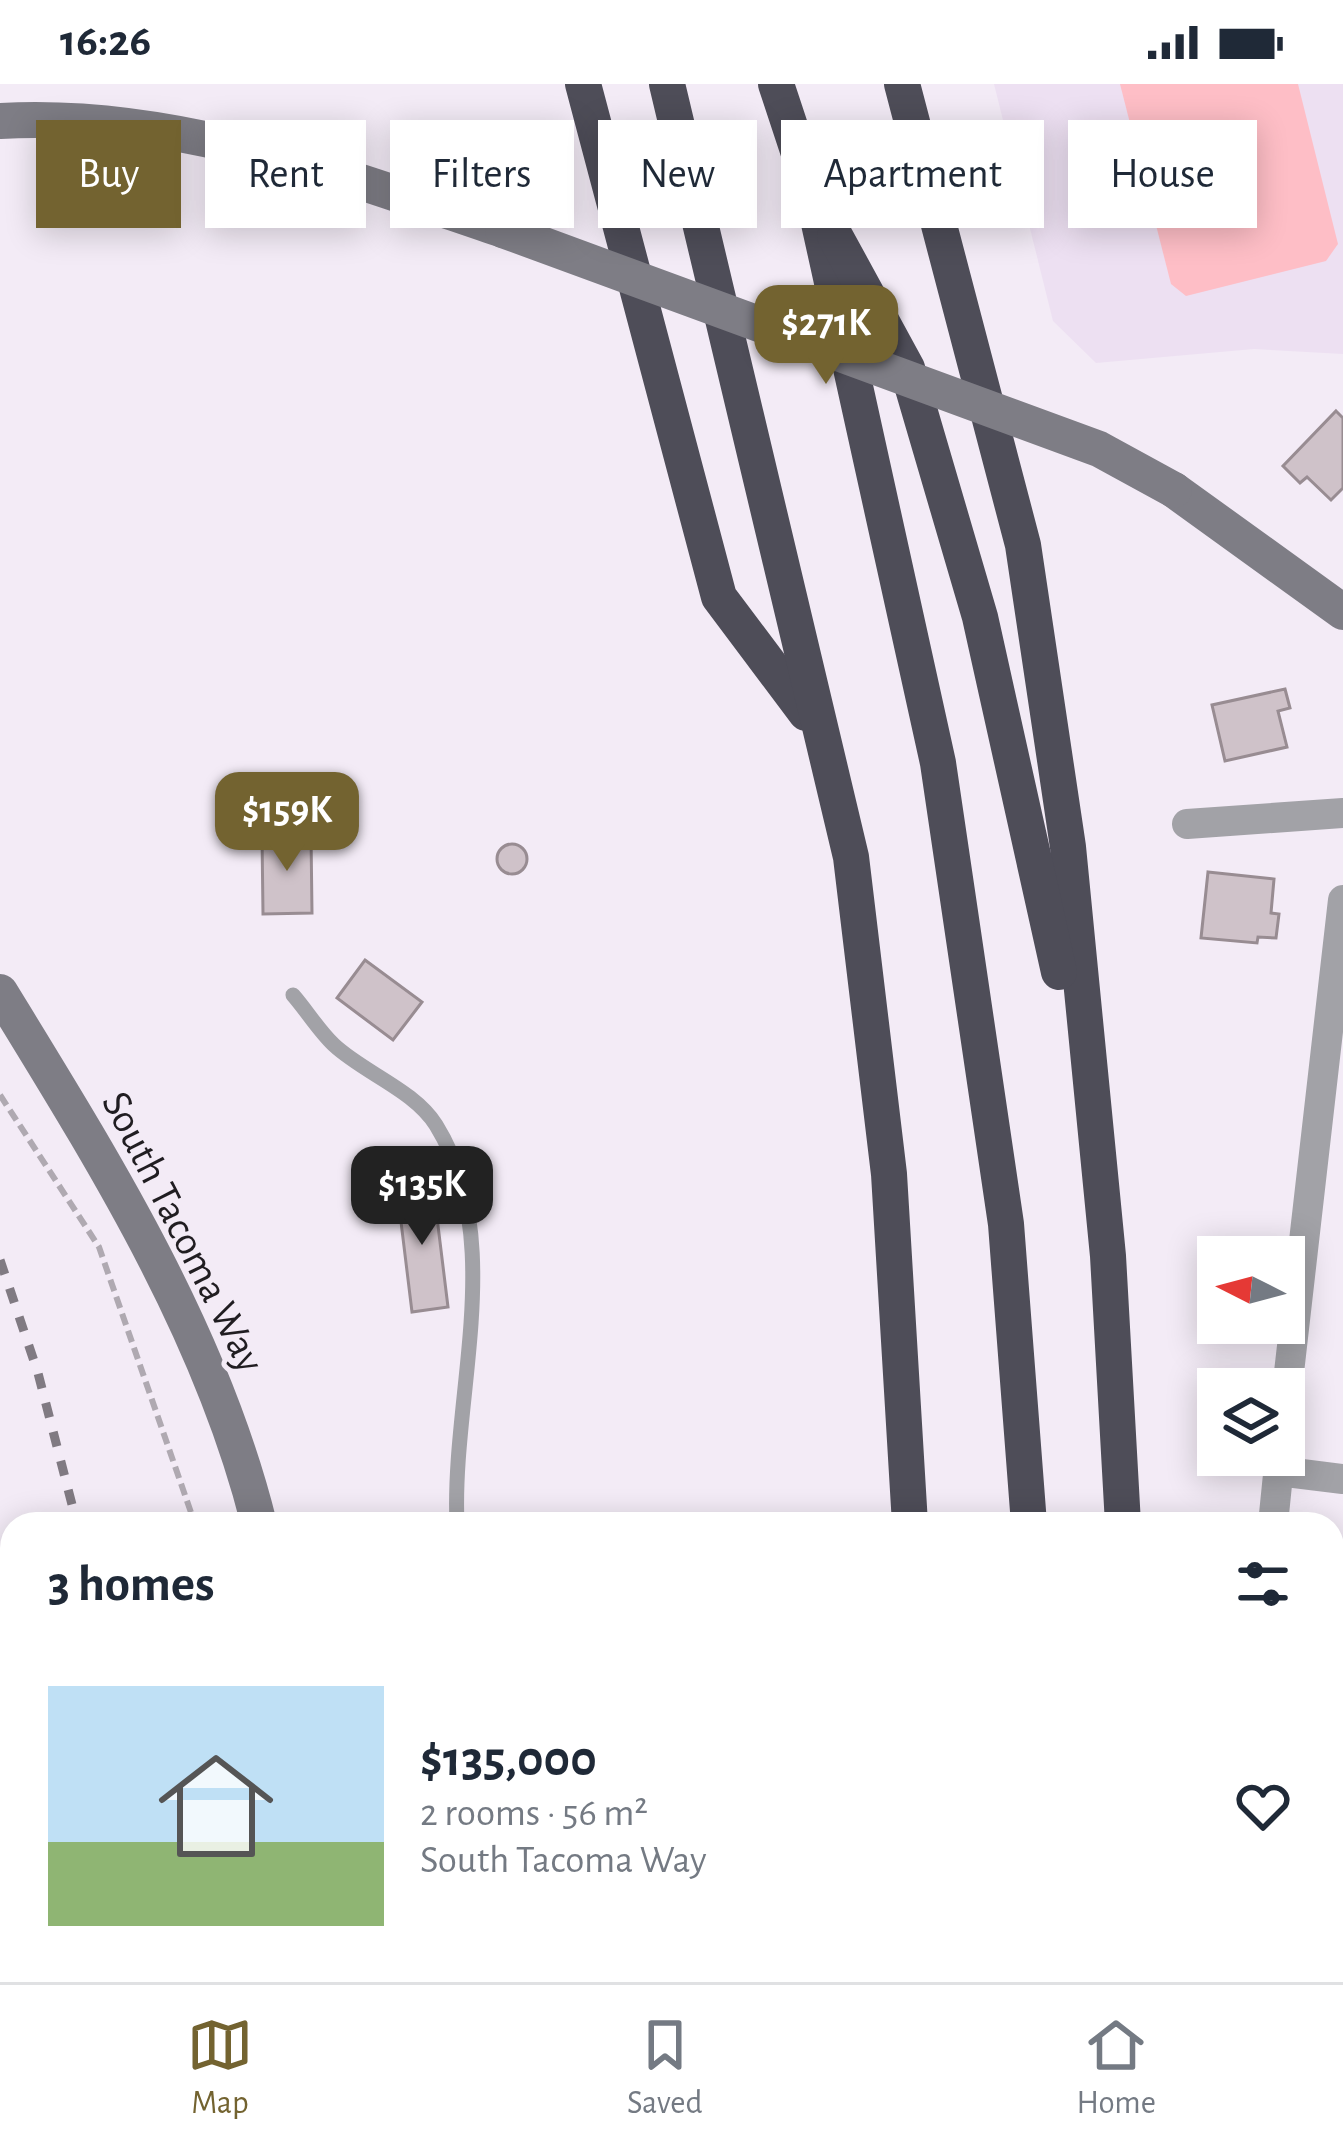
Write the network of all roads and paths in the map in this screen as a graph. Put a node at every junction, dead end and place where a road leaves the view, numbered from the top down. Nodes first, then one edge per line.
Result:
1 (584, 84) edge
2 (667, 84) edge
3 (776, 84) edge
4 (902, 84) edge
5 (788, 120) edge
6 (0, 121) edge
7 (820, 228) edge
8 (830, 228) edge
9 (1343, 612) edge
10 (815, 725) junction
11 (1343, 812) edge
12 (1187, 824) dead end
13 (1343, 900) edge
14 (0, 992) edge
15 (293, 995) dead end
16 (0, 1095) edge
17 (1094, 1137) junction
18 (1290, 1368) edge
19 (1305, 1470) edge
20 (1278, 1476) edge
21 (1343, 1479) edge
22 (190, 1512) edge
23 (255, 1512) edge
24 (457, 1512) edge
25 (909, 1512) edge
26 (1029, 1512) edge
27 (1122, 1512) edge
28 (1275, 1512) edge

1 - 10 highway
2 - 10 highway
3 - 5 highway
4 - 17 highway
6 - 9 main road, bridge
7 - 26 highway
8 - 17 highway
10 - 25 highway
11 - 12 street
13 - 18 street
14 - 23 main road, South Tacoma Way
15 - 24 lane
16 - 22 path
17 - 27 highway
19 - 21 street
20 - 28 street

